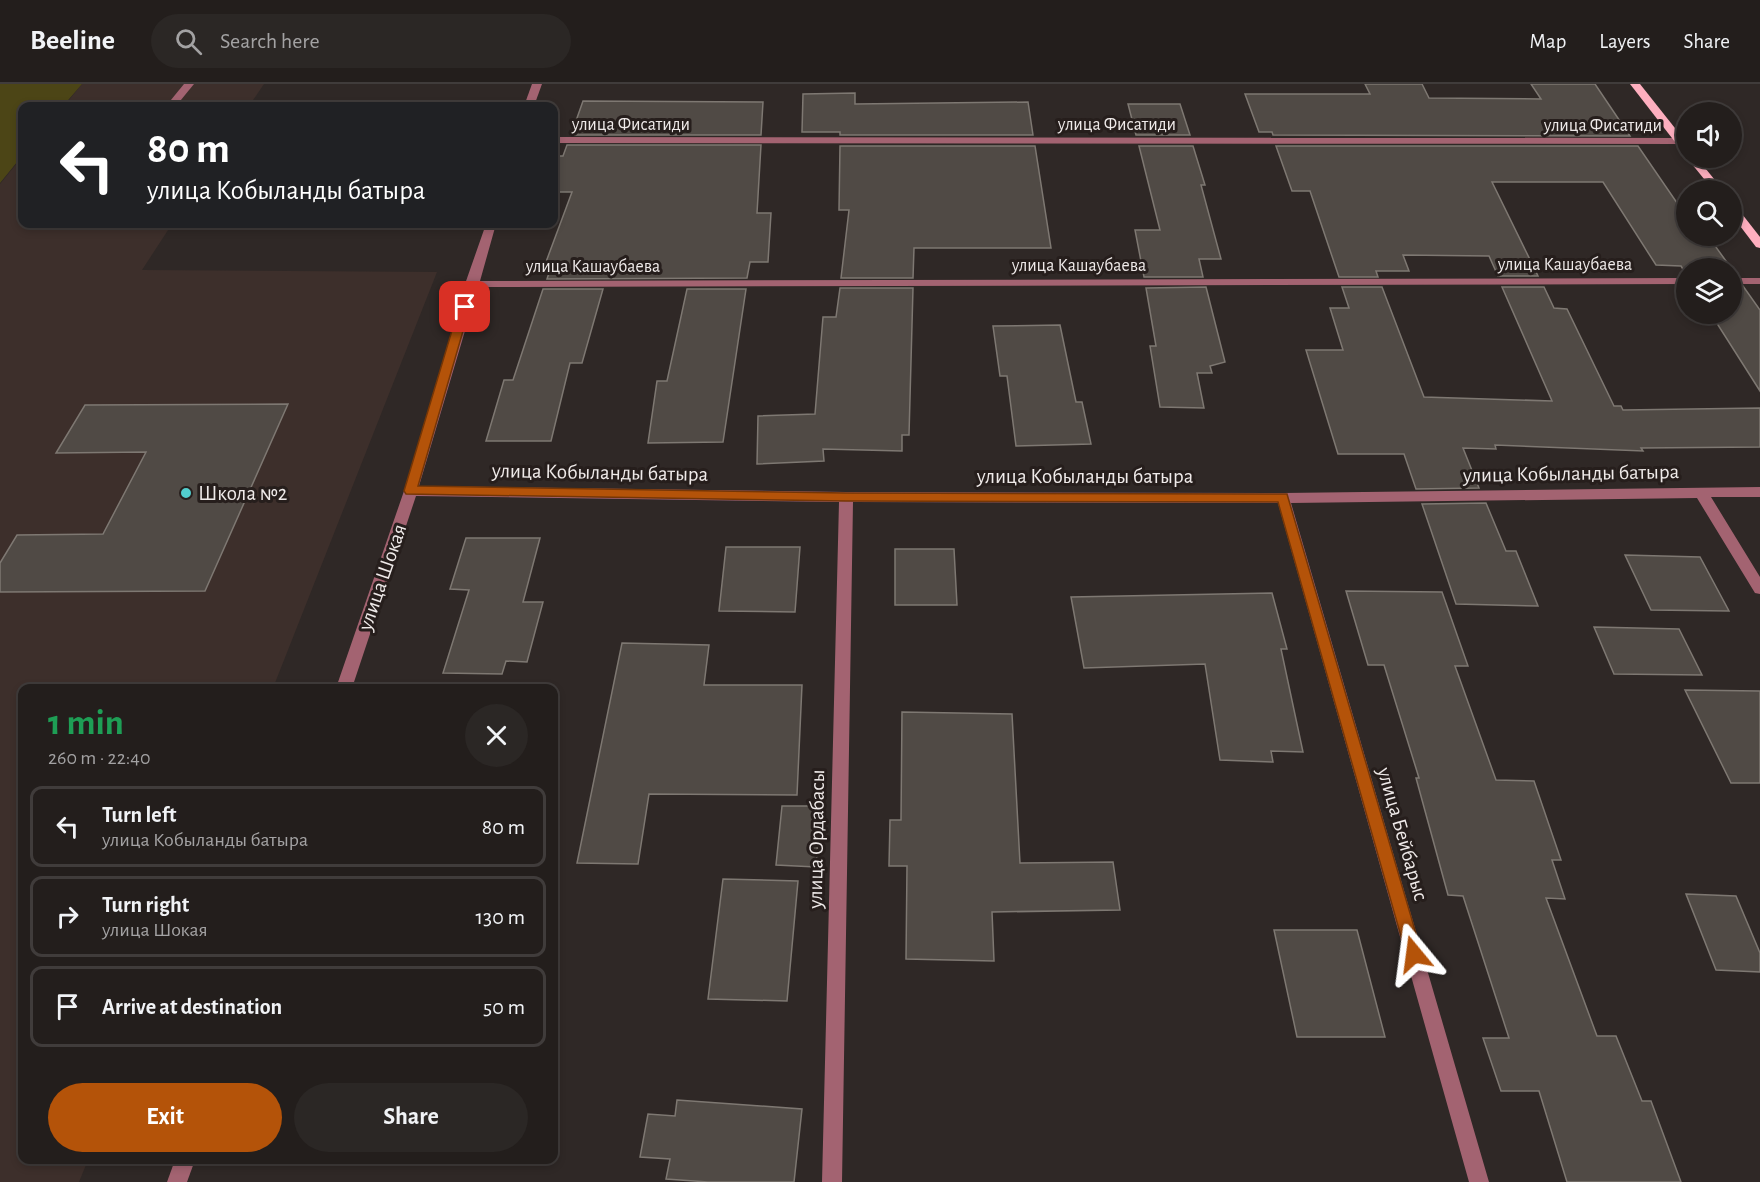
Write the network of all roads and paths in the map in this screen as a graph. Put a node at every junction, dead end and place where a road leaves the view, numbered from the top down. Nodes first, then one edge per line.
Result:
1 (189, 84) edge
2 (537, 84) edge
3 (1635, 84) edge
4 (174, 102) edge
5 (530, 102) edge
6 (1676, 136) edge
7 (558, 140) edge
8 (1676, 145) edge
9 (1700, 168) edge
10 (1710, 180) edge
11 (1742, 221) edge
12 (490, 228) edge
13 (1760, 245) edge
14 (1676, 281) edge
15 (1742, 281) edge
16 (1760, 281) edge
17 (471, 284) junction
18 (411, 491) junction
19 (1760, 492) edge
20 (1701, 493) junction
21 (846, 497) junction
22 (1283, 498) junction
23 (1760, 589) edge
24 (345, 684) edge
25 (184, 1164) edge
26 (177, 1182) edge
27 (832, 1182) edge
28 (1479, 1182) edge

1 - 4 street
2 - 5 street
3 - 6 main road
7 - 8 street, улица Фисатиди
9 - 10 main road
11 - 13 main road
12 - 17 street, улица Шокая
14 - 17 street, улица Кашаубаева
15 - 16 street
17 - 18 street, улица Шокая
18 - 21 street, улица Кобыланды батыра
18 - 24 street, улица Шокая
19 - 20 street, улица Кобыланды батыра
20 - 22 street, улица Кобыланды батыра
20 - 23 street
21 - 22 street, улица Кобыланды батыра
21 - 27 street, улица Ордабасы
22 - 28 street, улица Бейбарыс
25 - 26 street

